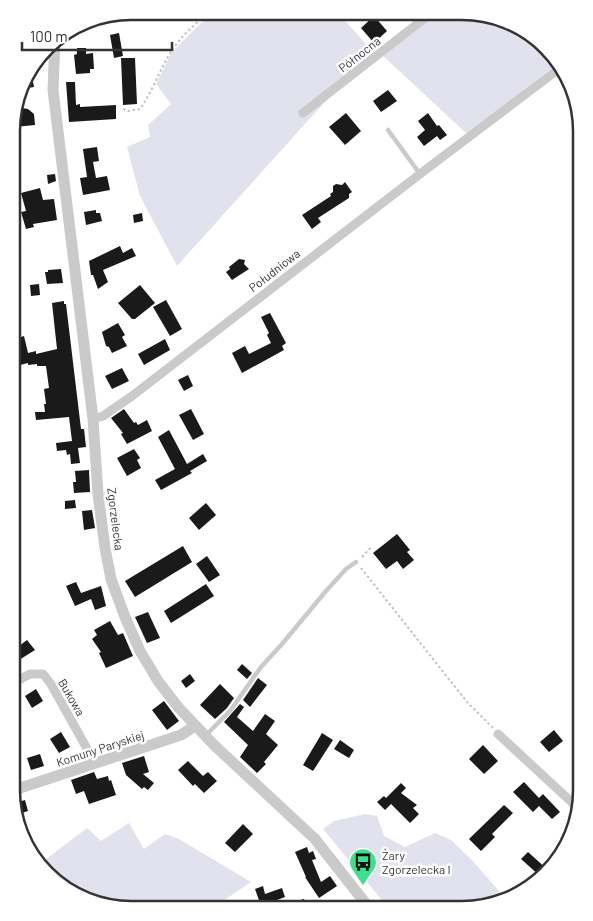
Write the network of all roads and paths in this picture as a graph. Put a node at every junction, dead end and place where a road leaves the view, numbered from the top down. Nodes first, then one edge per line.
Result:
1 (200, 20) edge
2 (422, 20) edge
3 (55, 50) edge
4 (556, 71) edge
5 (123, 108) dead end
6 (303, 113) dead end
7 (388, 130) dead end
8 (420, 174) junction
9 (92, 419) junction
10 (371, 547) dead end
11 (356, 562) junction
12 (20, 679) edge
13 (194, 726) junction
14 (498, 734) joint
15 (205, 736) junction
16 (95, 763) junction
17 (20, 788) edge
18 (572, 803) edge
19 (363, 901) edge

1 - 5 path
2 - 6 street, Północna
3 - 9 street, Zgorzelecka
4 - 8 street, Południowa
7 - 8 lane
8 - 9 street, Południowa
9 - 13 street, Zgorzelecka
10 - 11 path
11 - 14 path
11 - 15 lane
12 - 16 street, Bukowa
13 - 15 street, Zgorzelecka
13 - 16 street, Komuny Paryskiej
14 - 18 street
15 - 19 street, Zgorzelecka
16 - 17 street, Komuny Paryskiej

